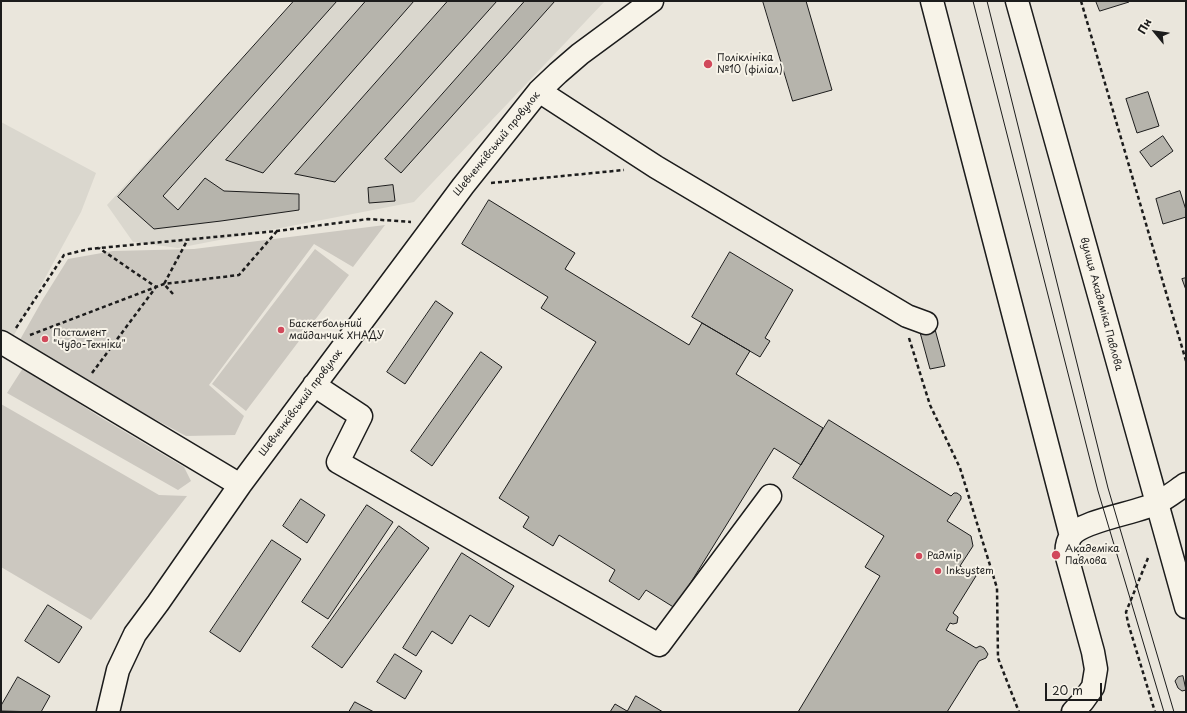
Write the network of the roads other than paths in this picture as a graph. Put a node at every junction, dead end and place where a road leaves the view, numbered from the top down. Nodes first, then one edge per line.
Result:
1 (652, 1) edge
2 (932, 1) edge
3 (1017, 1) edge
4 (539, 91) junction
5 (926, 323) dead end
6 (3, 343) edge
7 (314, 385) junction
8 (1186, 484) edge
9 (240, 485) junction
10 (770, 496) dead end
11 (1157, 503) junction
12 (1071, 536) junction
13 (1186, 607) edge
14 (108, 712) edge
15 (1072, 712) edge

1 - 4 street, Шевченківський провулок
2 - 12 street
3 - 11 street, вулиця Академіка Павлова
4 - 5 street
4 - 7 street, Шевченківський провулок
6 - 9 street
7 - 9 street, Шевченківський провулок
7 - 10 street
8 - 11 street
9 - 14 street, Шевченківський провулок
11 - 12 street
11 - 13 street, вулиця Академіка Павлова
12 - 15 street

